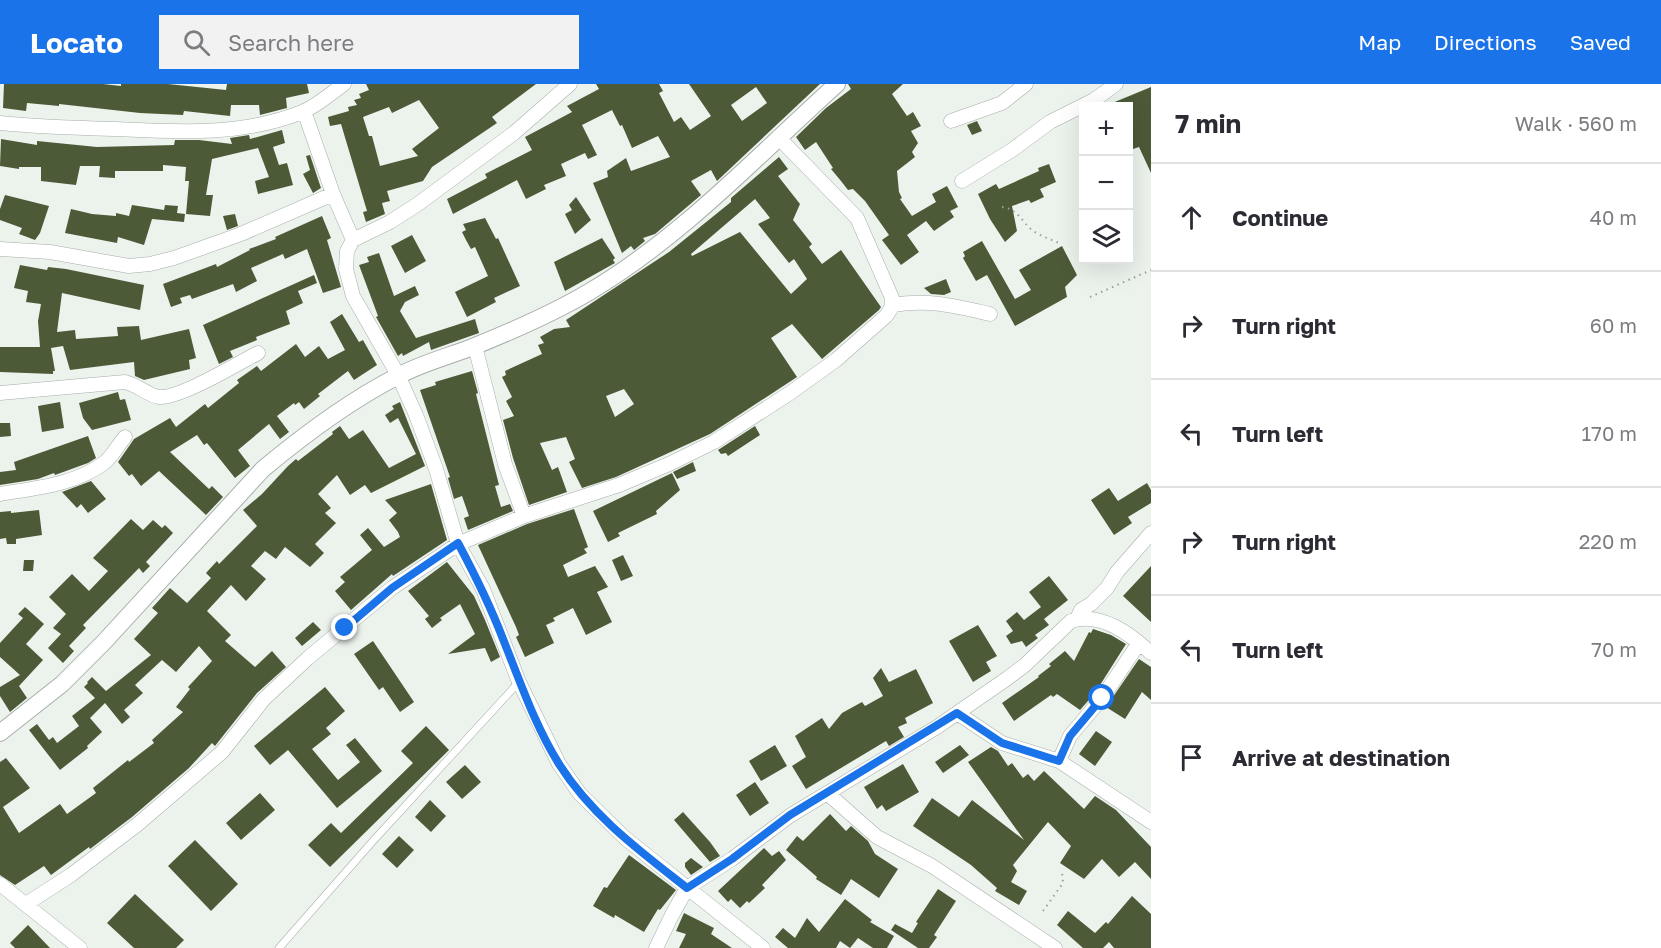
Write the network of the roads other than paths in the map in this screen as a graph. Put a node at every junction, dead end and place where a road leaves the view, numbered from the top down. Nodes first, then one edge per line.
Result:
1 (344, 84) edge
2 (570, 84) edge
3 (837, 84) edge
4 (1026, 84) edge
5 (1116, 84) edge
6 (304, 111) junction
7 (951, 122) dead end
8 (0, 123) edge
9 (778, 137) junction
10 (962, 182) dead end
11 (333, 194) junction
12 (353, 240) junction
13 (0, 249) edge
14 (893, 304) junction
15 (990, 314) dead end
16 (475, 346) junction
17 (258, 353) dead end
18 (398, 375) junction
19 (0, 393) edge
20 (124, 437) dead end
21 (0, 494) edge
22 (524, 516) junction
23 (1151, 532) edge
24 (458, 543) junction
25 (1077, 619) junction
26 (1147, 647) edge
27 (519, 682) junction
28 (957, 713) junction
29 (0, 733) edge
30 (1059, 761) junction
31 (827, 793) junction
32 (1151, 822) edge
33 (0, 884) edge
34 (687, 888) junction
35 (26, 904) junction
36 (80, 948) edge
37 (279, 948) edge
38 (656, 948) edge
39 (763, 948) edge
40 (1055, 948) edge

1 - 6 street
2 - 12 street
3 - 9 street
4 - 7 street
5 - 10 street
6 - 8 street
6 - 11 street
9 - 14 street
9 - 16 street
11 - 12 street
11 - 13 street
12 - 18 street
14 - 15 street
14 - 22 street
16 - 18 street
16 - 22 street
17 - 19 street
18 - 24 street
18 - 29 street
20 - 21 street
22 - 24 street
23 - 25 street
24 - 27 street
24 - 35 street
25 - 26 street
25 - 28 street
26 - 30 street
27 - 34 street
27 - 37 lane
28 - 30 street
28 - 31 street
30 - 32 street
31 - 34 street
31 - 40 street
33 - 35 street
34 - 38 street
34 - 39 street
35 - 36 street

